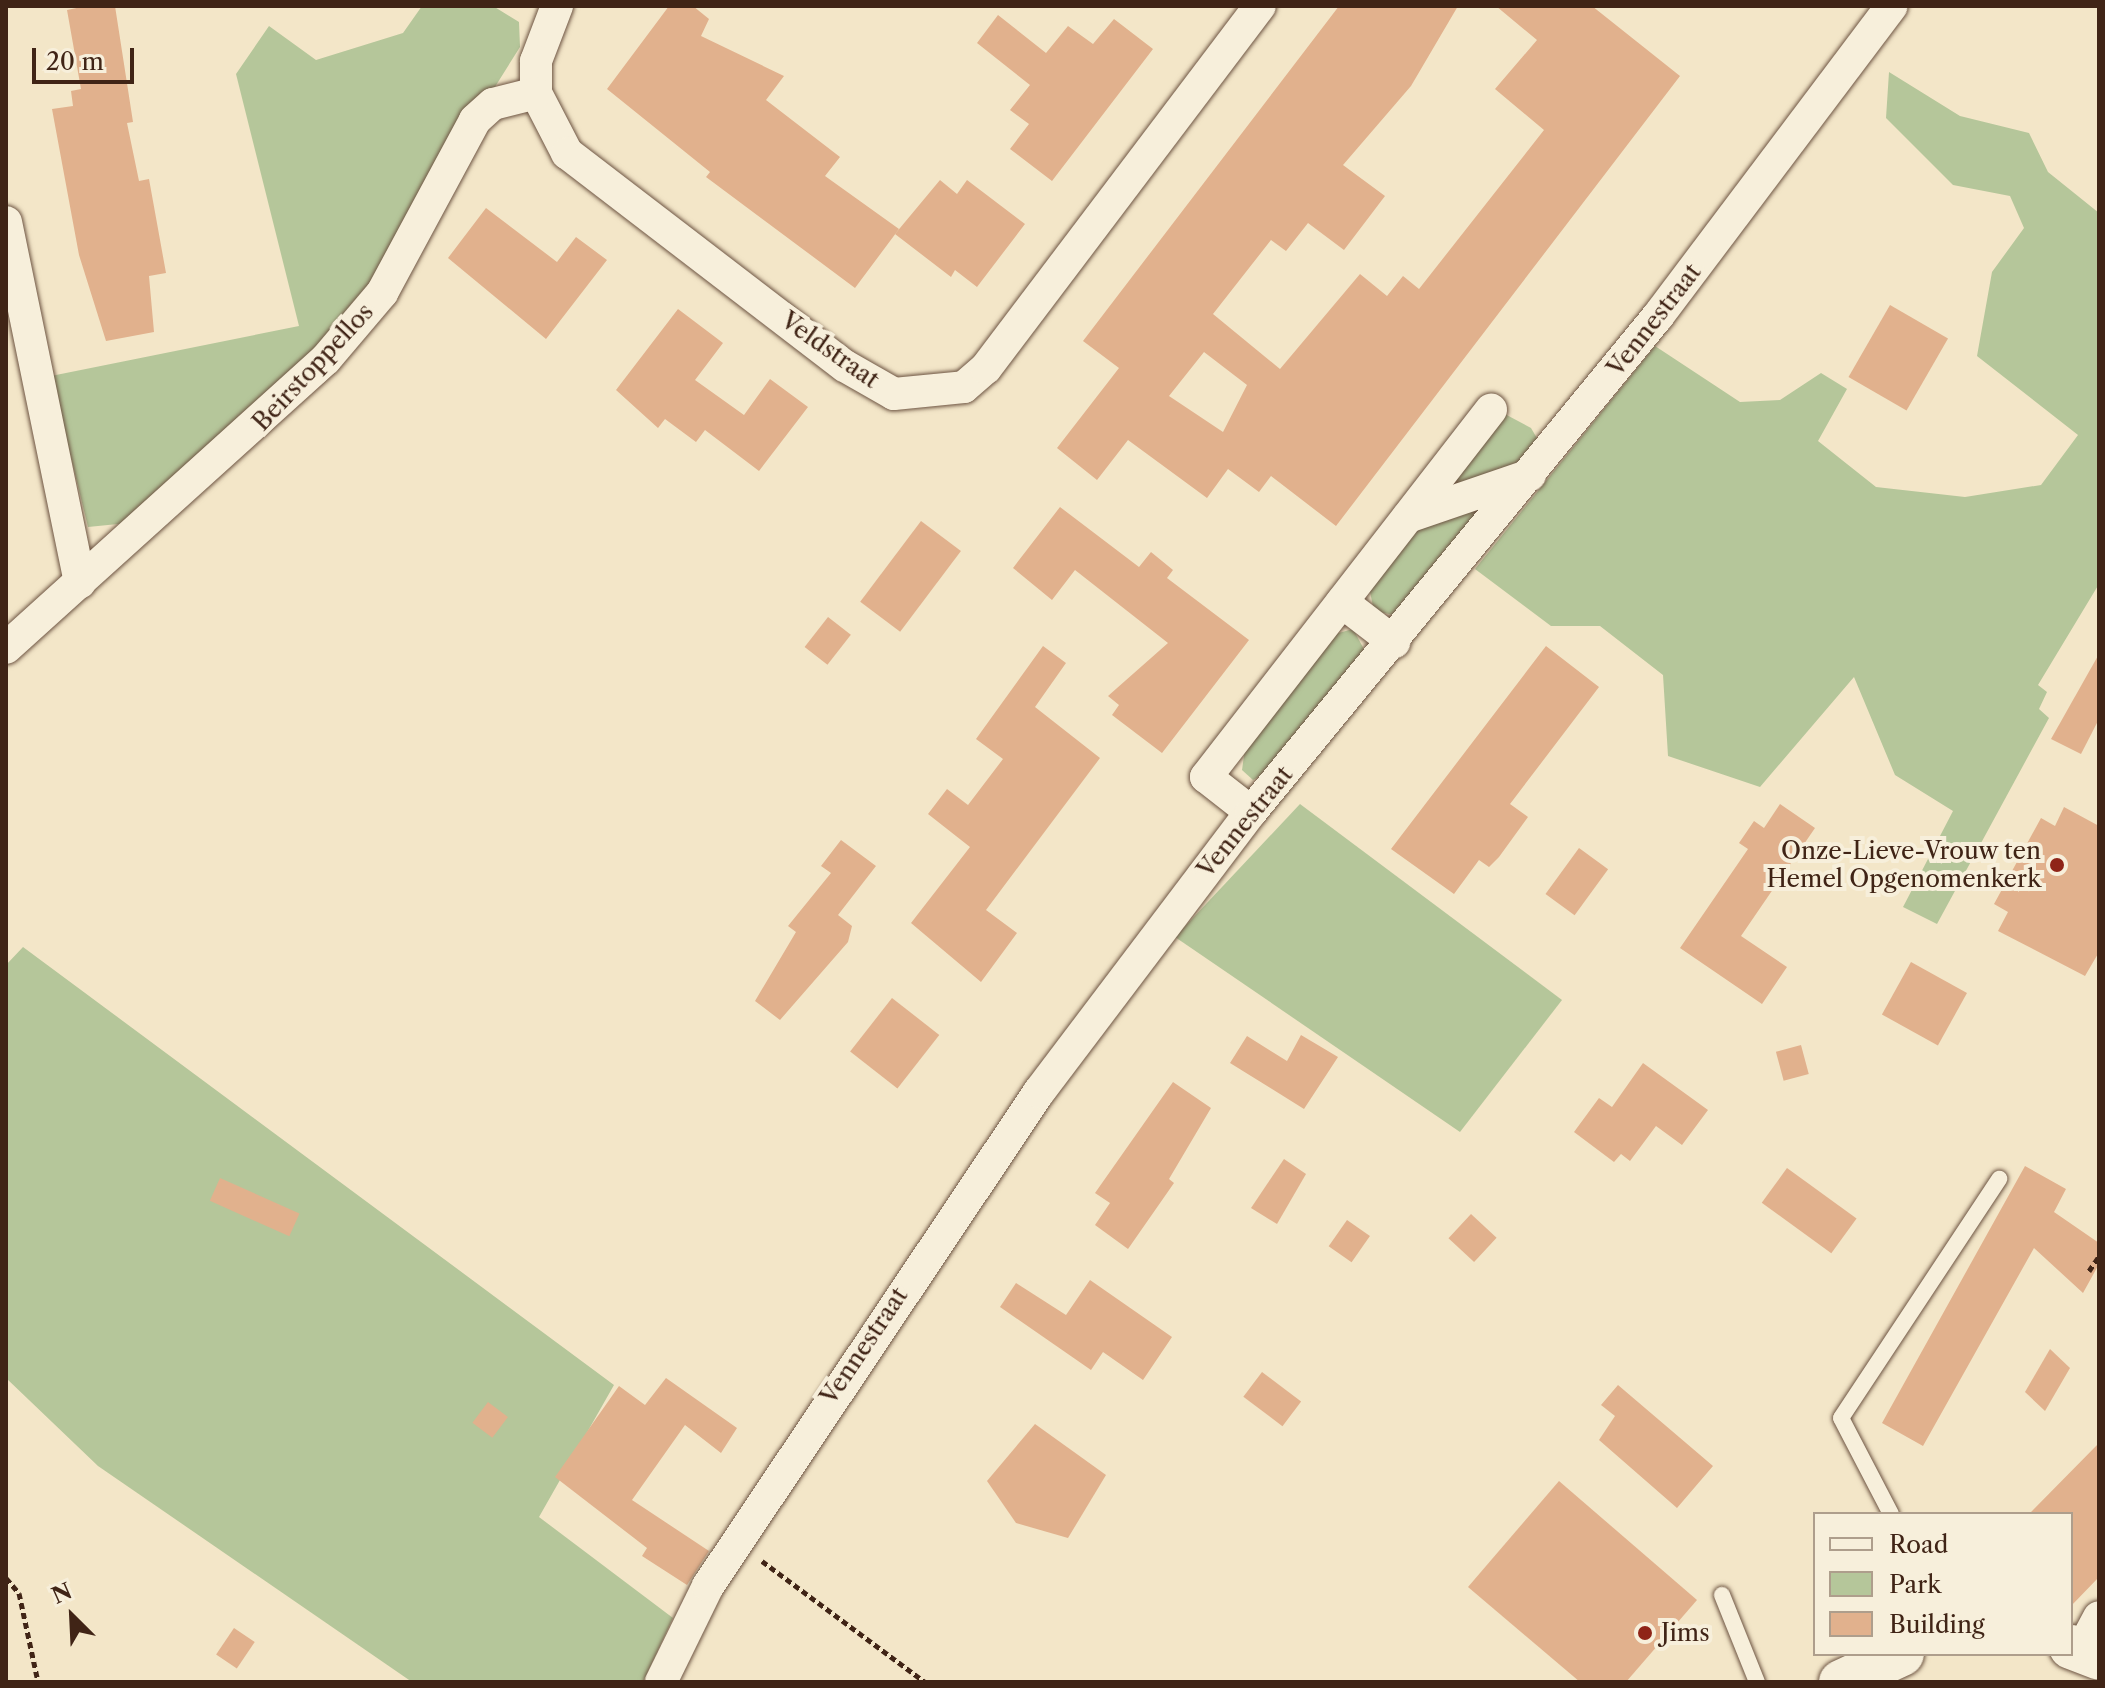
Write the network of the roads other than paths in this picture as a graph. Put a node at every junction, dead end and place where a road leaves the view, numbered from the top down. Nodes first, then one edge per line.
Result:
1 (557, 6) edge
2 (1260, 6) edge
3 (1892, 6) edge
4 (536, 93) junction
5 (6, 222) edge
6 (1491, 409) dead end
7 (1531, 475) junction
8 (1408, 517) junction
9 (80, 582) junction
10 (1342, 602) junction
11 (1394, 642) junction
12 (6, 648) edge
13 (1251, 812) junction
14 (1999, 1179) dead end
15 (1890, 1512) edge
16 (1722, 1595) dead end
17 (1898, 1656) edge
18 (661, 1682) edge
19 (1757, 1682) edge
20 (1841, 1682) edge

1 - 4 street
2 - 4 street, Veldstraat
3 - 7 street, Vennestraat
4 - 9 street, Beirstoppellos
5 - 9 street
6 - 8 street
7 - 8 street
7 - 11 street, Vennestraat
8 - 10 street
9 - 12 street, Beirstoppellos
10 - 11 street
10 - 13 street
11 - 13 street, Vennestraat
13 - 18 street, Vennestraat
14 - 15 lane
16 - 19 lane
17 - 20 street

